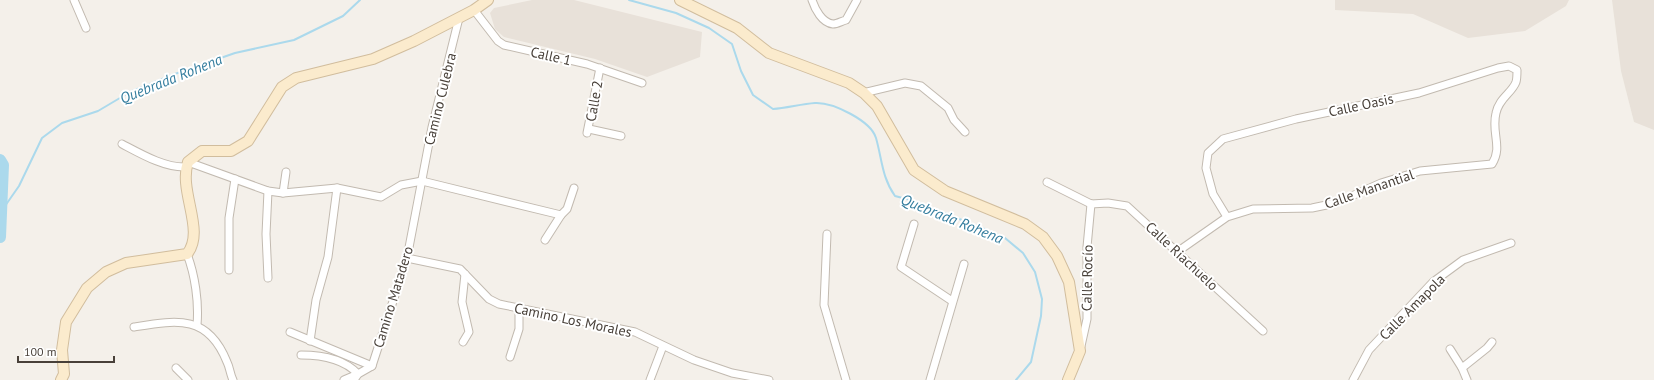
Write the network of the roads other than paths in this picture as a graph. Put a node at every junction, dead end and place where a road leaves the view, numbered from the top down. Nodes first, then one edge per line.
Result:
1 (74, 0) edge
2 (488, 0) edge
3 (680, 0) edge
4 (812, 0) edge
5 (856, 0) edge
6 (474, 10) junction
7 (459, 18) junction
8 (86, 28) dead end
9 (600, 68) junction
10 (642, 83) dead end
11 (863, 93) junction
12 (965, 132) dead end
13 (1495, 133) joint
14 (621, 136) dead end
15 (122, 144) dead end
16 (187, 164) junction
17 (286, 172) dead end
18 (235, 179) junction
19 (422, 181) junction
20 (1048, 182) dead end
21 (337, 188) junction
22 (574, 188) dead end
23 (268, 191) junction
24 (283, 193) junction
25 (1091, 204) junction
26 (561, 215) junction
27 (1227, 218) junction
28 (914, 224) dead end
29 (827, 234) dead end
30 (545, 240) dead end
31 (1511, 243) dead end
32 (1177, 252) junction
33 (187, 254) junction
34 (407, 258) junction
35 (964, 264) dead end
36 (229, 270) dead end
37 (465, 274) junction
38 (268, 278) dead end
39 (952, 301) junction
40 (519, 309) junction
41 (197, 325) junction
42 (134, 327) dead end
43 (1263, 331) dead end
44 (290, 332) dead end
45 (310, 341) junction
46 (463, 342) dead end
47 (1492, 342) dead end
48 (663, 346) junction
49 (1450, 348) dead end
50 (1080, 351) junction
51 (301, 355) dead end
52 (510, 357) dead end
53 (372, 366) junction
54 (176, 368) dead end
55 (1462, 368) junction
56 (356, 377) edge
57 (61, 380) edge
58 (188, 380) edge
59 (233, 380) edge
60 (344, 380) edge
61 (650, 380) edge
62 (770, 380) edge
63 (846, 380) edge
64 (930, 380) edge
65 (1068, 380) edge
66 (1353, 380) edge
67 (1467, 380) edge

1 - 8 street
2 - 6 street
3 - 11 street
4 - 5 street
6 - 7 street
6 - 9 street, Calle 1
7 - 16 street
7 - 19 street, Camino Culebra
9 - 10 street, Calle 1
9 - 14 street, Calle 2
11 - 12 street
11 - 50 street
13 - 27 street, Calle Manantial
13 - 27 street, Calle Oasis
15 - 16 street
16 - 18 street
16 - 33 street
17 - 24 street
18 - 23 street
18 - 36 street
19 - 21 street
19 - 26 street
19 - 34 street, Camino Matadero
20 - 25 street
21 - 24 street
21 - 45 street
22 - 26 street
23 - 24 street
23 - 38 street
25 - 32 street, Calle Riachuelo
25 - 50 street, Calle Rocío
26 - 30 street
27 - 32 street, Calle Manantial
28 - 39 street
29 - 63 street
31 - 66 street, Calle Amapola
32 - 43 street, Calle Riachuelo
33 - 41 street
33 - 57 street
34 - 37 street, Camino Los Morales
34 - 53 street, Camino Matadero
35 - 39 street
37 - 40 street, Camino Los Morales
37 - 46 street
39 - 64 street
40 - 48 street, Camino Los Morales
40 - 52 street
41 - 42 street
41 - 59 street
44 - 45 street
45 - 53 street
47 - 55 street
48 - 61 street
48 - 62 street, Camino Los Morales
49 - 55 street
50 - 65 street
51 - 56 street
53 - 56 street, Camino Matadero
54 - 58 street
55 - 67 street
56 - 60 street, Camino Matadero

